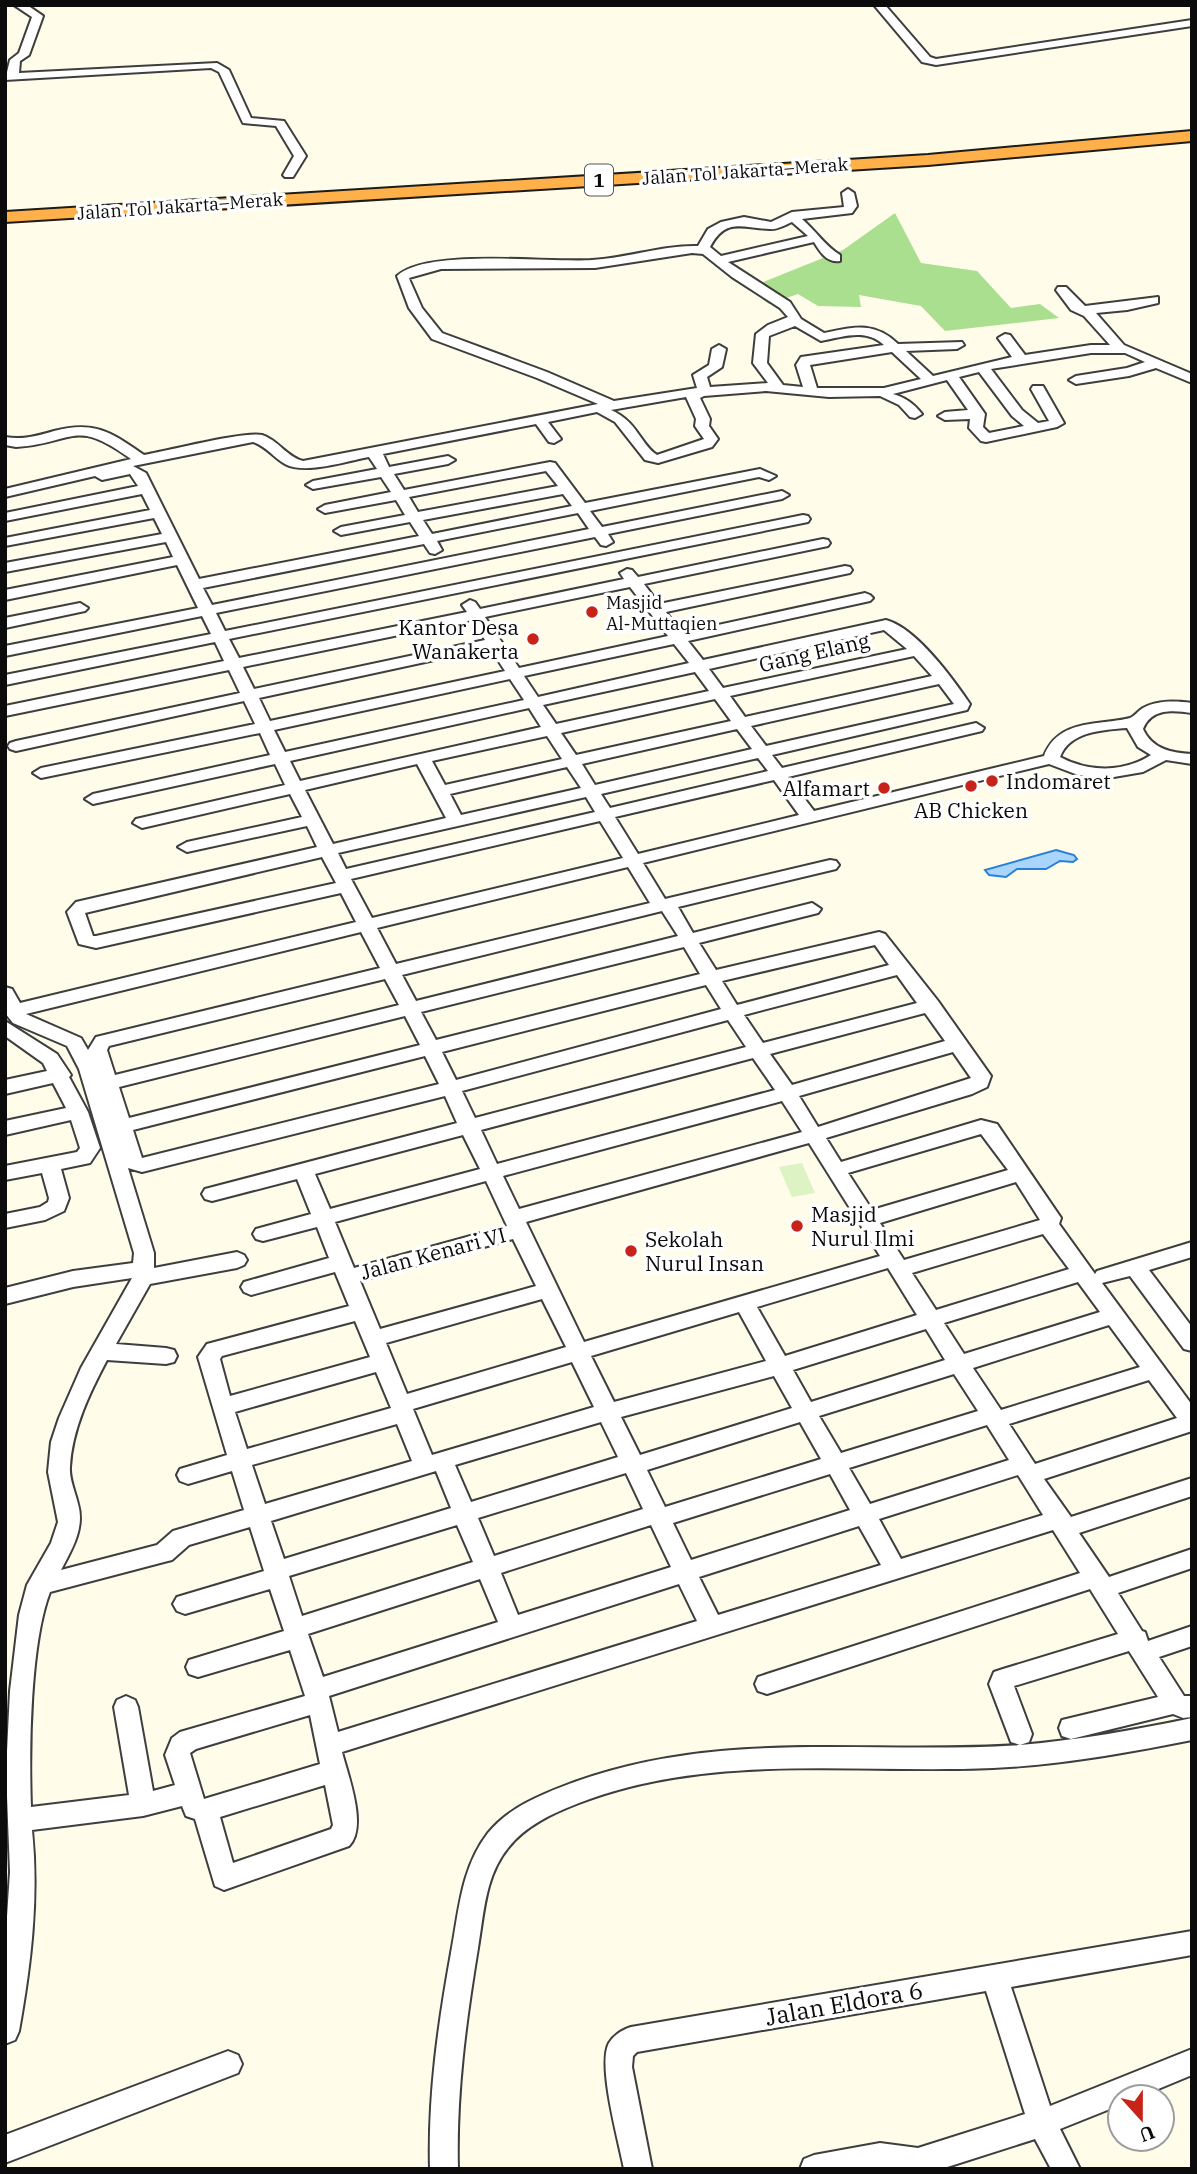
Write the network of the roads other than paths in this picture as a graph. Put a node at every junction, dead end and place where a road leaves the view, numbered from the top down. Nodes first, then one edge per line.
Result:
1 (19, 5) edge
2 (879, 5) edge
3 (1192, 23) edge
4 (9, 77) edge
5 (1192, 136) edge
6 (1192, 147) edge
7 (289, 175) dead end
8 (848, 193) dead end
9 (5, 216) edge
10 (792, 218) junction
11 (5, 226) edge
12 (817, 238) junction
13 (702, 250) junction
14 (836, 258) dead end
15 (720, 260) junction
16 (1062, 290) dead end
17 (1153, 300) dead end
18 (1085, 310) junction
19 (796, 321) junction
20 (1005, 338) dead end
21 (957, 345) dead end
22 (1119, 347) junction
23 (892, 348) junction
24 (719, 349) dead end
25 (1021, 359) junction
26 (1157, 363) junction
27 (982, 366) junction
28 (951, 375) junction
29 (929, 379) junction
30 (1076, 380) dead end
31 (1190, 381) edge
32 (779, 388) junction
33 (1038, 389) dead end
34 (704, 390) junction
35 (884, 391) junction
36 (813, 392) junction
37 (607, 405) junction
38 (915, 414) dead end
39 (978, 414) junction
40 (945, 416) dead end
41 (539, 419) junction
42 (1034, 427) junction
43 (554, 439) dead end
44 (5, 441) edge
45 (376, 452) junction
46 (142, 460) junction
47 (448, 460) dead end
48 (385, 471) junction
49 (769, 475) dead end
50 (102, 476) dead end
51 (313, 485) dead end
52 (147, 489) junction
53 (567, 489) junction
54 (5, 493) edge
55 (400, 494) junction
56 (782, 495) dead end
57 (325, 509) dead end
58 (581, 509) junction
59 (158, 513) junction
60 (5, 517) edge
61 (414, 517) junction
62 (803, 519) dead end
63 (341, 531) dead end
64 (600, 533) junction
65 (170, 537) junction
66 (429, 540) junction
67 (5, 542) edge
68 (823, 543) dead end
69 (615, 556) junction
70 (182, 560) junction
71 (444, 563) junction
72 (5, 568) edge
73 (845, 570) dead end
74 (634, 581) junction
75 (70, 583) junction
76 (194, 585) junction
77 (460, 589) junction
78 (5, 594) edge
79 (865, 598) dead end
80 (80, 608) junction
81 (207, 610) junction
82 (654, 610) junction
83 (476, 614) junction
84 (5, 623) edge
85 (91, 633) junction
86 (220, 636) junction
87 (675, 638) junction
88 (495, 642) junction
89 (5, 651) edge
90 (917, 651) junction
91 (232, 664) junction
92 (700, 667) junction
93 (515, 672) junction
94 (942, 678) junction
95 (5, 680) edge
96 (248, 694) junction
97 (720, 695) junction
98 (534, 702) junction
99 (1192, 708) edge
100 (5, 711) edge
101 (1137, 722) junction
102 (741, 723) junction
103 (265, 727) junction
104 (976, 728) dead end
105 (551, 730) junction
106 (16, 746) dead end
107 (763, 753) junction
108 (1163, 755) junction
109 (280, 758) junction
110 (422, 758) junction
111 (1051, 759) junction
112 (1192, 759) edge
113 (572, 762) junction
114 (41, 773) dead end
115 (779, 775) junction
116 (295, 788) junction
117 (440, 791) junction
118 (591, 791) junction
119 (93, 799) dead end
120 (605, 814) junction
121 (810, 818) junction
122 (312, 820) junction
123 (455, 820) junction
124 (142, 823) dead end
125 (187, 847) dead end
126 (327, 850) junction
127 (634, 862) junction
128 (830, 865) dead end
129 (343, 881) junction
130 (664, 904) junction
131 (812, 909) dead end
132 (367, 927) junction
133 (689, 939) junction
134 (903, 967) junction
135 (390, 972) junction
136 (712, 976) junction
137 (802, 993) joint
138 (931, 1005) junction
139 (409, 1009) junction
140 (732, 1012) junction
141 (9, 1021) edge
142 (958, 1044) junction
143 (430, 1048) junction
144 (759, 1052) junction
145 (61, 1075) junction
146 (108, 1083) junction
147 (5, 1087) edge
148 (450, 1088) junction
149 (787, 1093) junction
150 (78, 1112) junction
151 (123, 1125) junction
152 (5, 1128) edge
153 (471, 1128) junction
154 (814, 1135) junction
155 (49, 1164) junction
156 (836, 1170) junction
157 (304, 1171) junction
158 (491, 1172) junction
159 (5, 1173) edge
160 (1021, 1173) junction
161 (212, 1195) dead end
162 (323, 1217) junction
163 (868, 1219) junction
164 (5, 1222) edge
165 (516, 1224) junction
166 (1048, 1225) junction
167 (263, 1234) dead end
168 (1192, 1249) edge
169 (237, 1260) dead end
170 (897, 1264) junction
171 (1134, 1265) junction
172 (345, 1269) junction
173 (144, 1273) junction
174 (1094, 1274) junction
175 (251, 1287) dead end
176 (548, 1290) junction
177 (5, 1296) edge
178 (744, 1303) junction
179 (362, 1311) junction
180 (1115, 1315) junction
181 (931, 1318) junction
182 (373, 1339) junction
183 (1192, 1343) edge
184 (101, 1351) junction
185 (578, 1353) junction
186 (166, 1356) dead end
187 (383, 1362) junction
188 (961, 1365) junction
189 (779, 1366) junction
190 (1155, 1370) junction
191 (222, 1407) junction
192 (402, 1409) junction
193 (607, 1412) junction
194 (806, 1412) junction
195 (995, 1418) junction
196 (1192, 1422) edge
197 (240, 1461) junction
198 (434, 1462) junction
199 (632, 1464) junction
200 (835, 1464) junction
201 (1028, 1469) junction
202 (188, 1475) dead end
203 (1192, 1487) edge
204 (465, 1513) junction
205 (258, 1516) junction
206 (658, 1516) junction
207 (864, 1516) junction
208 (1063, 1523) junction
209 (1192, 1558) edge
210 (487, 1567) junction
211 (895, 1569) junction
212 (277, 1574) junction
213 (686, 1574) junction
214 (1100, 1583) junction
215 (39, 1585) junction
216 (185, 1604) dead end
217 (512, 1628) junction
218 (712, 1628) junction
219 (296, 1632) junction
220 (1192, 1636) edge
221 (1141, 1646) junction
222 (198, 1667) dead end
223 (767, 1684) dead end
224 (317, 1696) junction
225 (1184, 1704) edge
226 (126, 1707) dead end
227 (1071, 1728) dead end
228 (1192, 1729) edge
229 (1020, 1734) dead end
230 (329, 1745) junction
231 (335, 1771) junction
232 (198, 1801) junction
233 (143, 1805) junction
234 (19, 1820) junction
235 (1192, 1943) edge
236 (995, 1977) junction
237 (5, 2031) edge
238 (1192, 2062) edge
239 (228, 2064) dead end
240 (1042, 2123) junction
241 (5, 2149) edge
242 (915, 2166) edge
243 (444, 2169) edge
244 (638, 2169) edge
245 (814, 2169) edge
246 (1066, 2169) edge

1 - 4 street
2 - 3 street
4 - 7 street
5 - 9 highway, Jalan Tol Jakarta–Merak / 1
6 - 11 highway, Jalan Tol Jakarta–Merak / 1
8 - 10 street
10 - 12 street
10 - 13 street
12 - 14 street
12 - 15 street
13 - 15 street
13 - 37 street
15 - 19 street
16 - 18 street
17 - 18 street
18 - 22 street
19 - 23 street
19 - 32 street
20 - 25 street
21 - 23 street
22 - 25 street
22 - 26 street
23 - 29 street
23 - 36 street
24 - 34 street
25 - 27 street
26 - 30 street
26 - 31 street
27 - 28 street
27 - 42 street
28 - 29 street
28 - 39 street
29 - 35 street
32 - 34 street
32 - 36 street
33 - 42 street
34 - 37 street
34 - 37 street
35 - 36 street
35 - 38 street
37 - 41 street
39 - 40 street
39 - 42 street
41 - 43 street
41 - 45 street
44 - 46 street
45 - 46 street
45 - 48 street
46 - 54 street
47 - 48 street
48 - 51 street
48 - 55 street
49 - 58 street
50 - 52 street
52 - 59 street
52 - 60 street
53 - 55 street
53 - 58 street
53 - 61 street
55 - 57 street
55 - 61 street
56 - 64 street
58 - 64 street
58 - 66 street
59 - 65 street
59 - 67 street
61 - 63 street
61 - 66 street
62 - 69 street
64 - 69 street
64 - 71 street
65 - 70 street
65 - 72 street
66 - 71 street
66 - 76 street
68 - 74 street
69 - 74 street
69 - 77 street
70 - 75 street
70 - 76 street
71 - 77 street
71 - 81 street
73 - 82 street
74 - 82 street
74 - 83 street
75 - 78 street
75 - 80 street
76 - 81 street
77 - 83 street
77 - 86 street
79 - 87 street
80 - 84 street
80 - 85 street
81 - 85 street
81 - 86 street
82 - 87 street
83 - 88 street
83 - 91 street
85 - 89 street
86 - 91 street
86 - 95 street
87 - 92 street
87 - 93 street
88 - 93 street
88 - 96 street
90 - 92 street
90 - 94 street
90 - 97 street, Gang Elang
91 - 96 street
91 - 100 street
92 - 97 street
92 - 98 street
93 - 98 street
93 - 103 street
94 - 102 street
94 - 107 street
96 - 103 street
96 - 106 street
97 - 102 street
97 - 105 street, Gang Elang
98 - 105 street
98 - 109 street
99 - 101 street
101 - 108 street
101 - 111 street
102 - 107 street
102 - 113 street
103 - 109 street
103 - 114 street
104 - 115 street
105 - 110 street, Gang Elang
105 - 113 street
107 - 115 street
107 - 118 street
108 - 111 street
108 - 112 street
109 - 116 street
109 - 119 street
110 - 116 street, Gang Elang
110 - 117 street
111 - 121 street
113 - 117 street
113 - 118 street
115 - 120 street
115 - 121 street
116 - 122 street
116 - 124 street, Gang Elang
117 - 123 street
118 - 120 street
118 - 123 street
120 - 127 street
120 - 129 street
121 - 127 street
122 - 125 street
122 - 126 street
123 - 126 street
126 - 129 street
126 - 129 street
127 - 130 street
127 - 132 street
128 - 130 street
129 - 132 street
130 - 133 street
130 - 135 street
131 - 133 street
132 - 135 street
132 - 141 street
133 - 136 street
133 - 139 street
134 - 136 street
134 - 137 street
134 - 138 street
135 - 139 street
135 - 146 street
136 - 140 street
136 - 143 street
137 - 140 street
138 - 142 street
138 - 144 street
139 - 143 street
139 - 146 street
140 - 144 street
140 - 148 street
141 - 145 street
141 - 173 street
142 - 149 street
142 - 154 street, Jalan Kenari VI
143 - 148 street
143 - 151 street
144 - 149 street
144 - 153 street
145 - 147 street
145 - 150 street
146 - 151 street
148 - 151 street
148 - 153 street
149 - 154 street
149 - 158 street
150 - 152 street
150 - 155 street
153 - 157 street
153 - 158 street
154 - 156 street
154 - 165 street, Jalan Kenari VI
155 - 159 street
155 - 164 street
156 - 160 street
156 - 163 street
157 - 161 street
157 - 162 street
158 - 162 street
158 - 165 street
160 - 163 street
160 - 166 street
162 - 167 street
162 - 172 street
163 - 170 street
165 - 172 street, Jalan Kenari VI
165 - 176 street
166 - 170 street
166 - 174 street
168 - 171 street
169 - 173 street
170 - 178 street
170 - 181 street
171 - 174 street
171 - 183 street
172 - 175 street, Jalan Kenari VI
172 - 179 street
173 - 177 street
173 - 184 street
174 - 180 street
174 - 181 street
176 - 182 street
176 - 185 street
178 - 185 street
178 - 189 street
179 - 182 street
179 - 191 street
180 - 188 street
180 - 190 street
181 - 188 street
181 - 189 street
182 - 187 street
184 - 186 street
184 - 215 street
185 - 192 street
185 - 193 street
187 - 191 street
187 - 192 street
188 - 194 street
188 - 195 street
189 - 193 street
189 - 194 street
190 - 195 street
190 - 196 street
191 - 197 street
192 - 197 street
192 - 198 street
193 - 198 street
193 - 199 street
194 - 199 street
194 - 200 street
195 - 200 street
195 - 201 street
196 - 201 street
197 - 202 street
197 - 205 street
198 - 204 street
198 - 205 street
199 - 204 street
199 - 206 street
200 - 206 street
200 - 207 street
201 - 207 street
201 - 208 street
203 - 208 street
204 - 210 street
204 - 212 street
205 - 212 street
205 - 215 street
206 - 210 street
206 - 213 street
207 - 211 street
207 - 213 street
208 - 211 street
208 - 214 street
209 - 214 street
210 - 217 street
210 - 219 street
211 - 218 street
212 - 216 street
212 - 219 street
213 - 217 street
213 - 218 street
214 - 221 street
214 - 223 street
215 - 234 street
217 - 224 street
218 - 230 street
219 - 222 street
219 - 224 street
220 - 221 street
221 - 225 street
221 - 229 street
224 - 230 street
224 - 232 street
225 - 227 street
226 - 233 street
228 - 243 street
230 - 231 street
231 - 232 street
231 - 232 street
232 - 233 street
233 - 234 street
234 - 237 street
235 - 236 street, Jalan Eldora 6
236 - 240 street
236 - 244 street, Jalan Eldora 6
238 - 240 street
239 - 241 street
240 - 242 street
240 - 246 street
242 - 245 street

